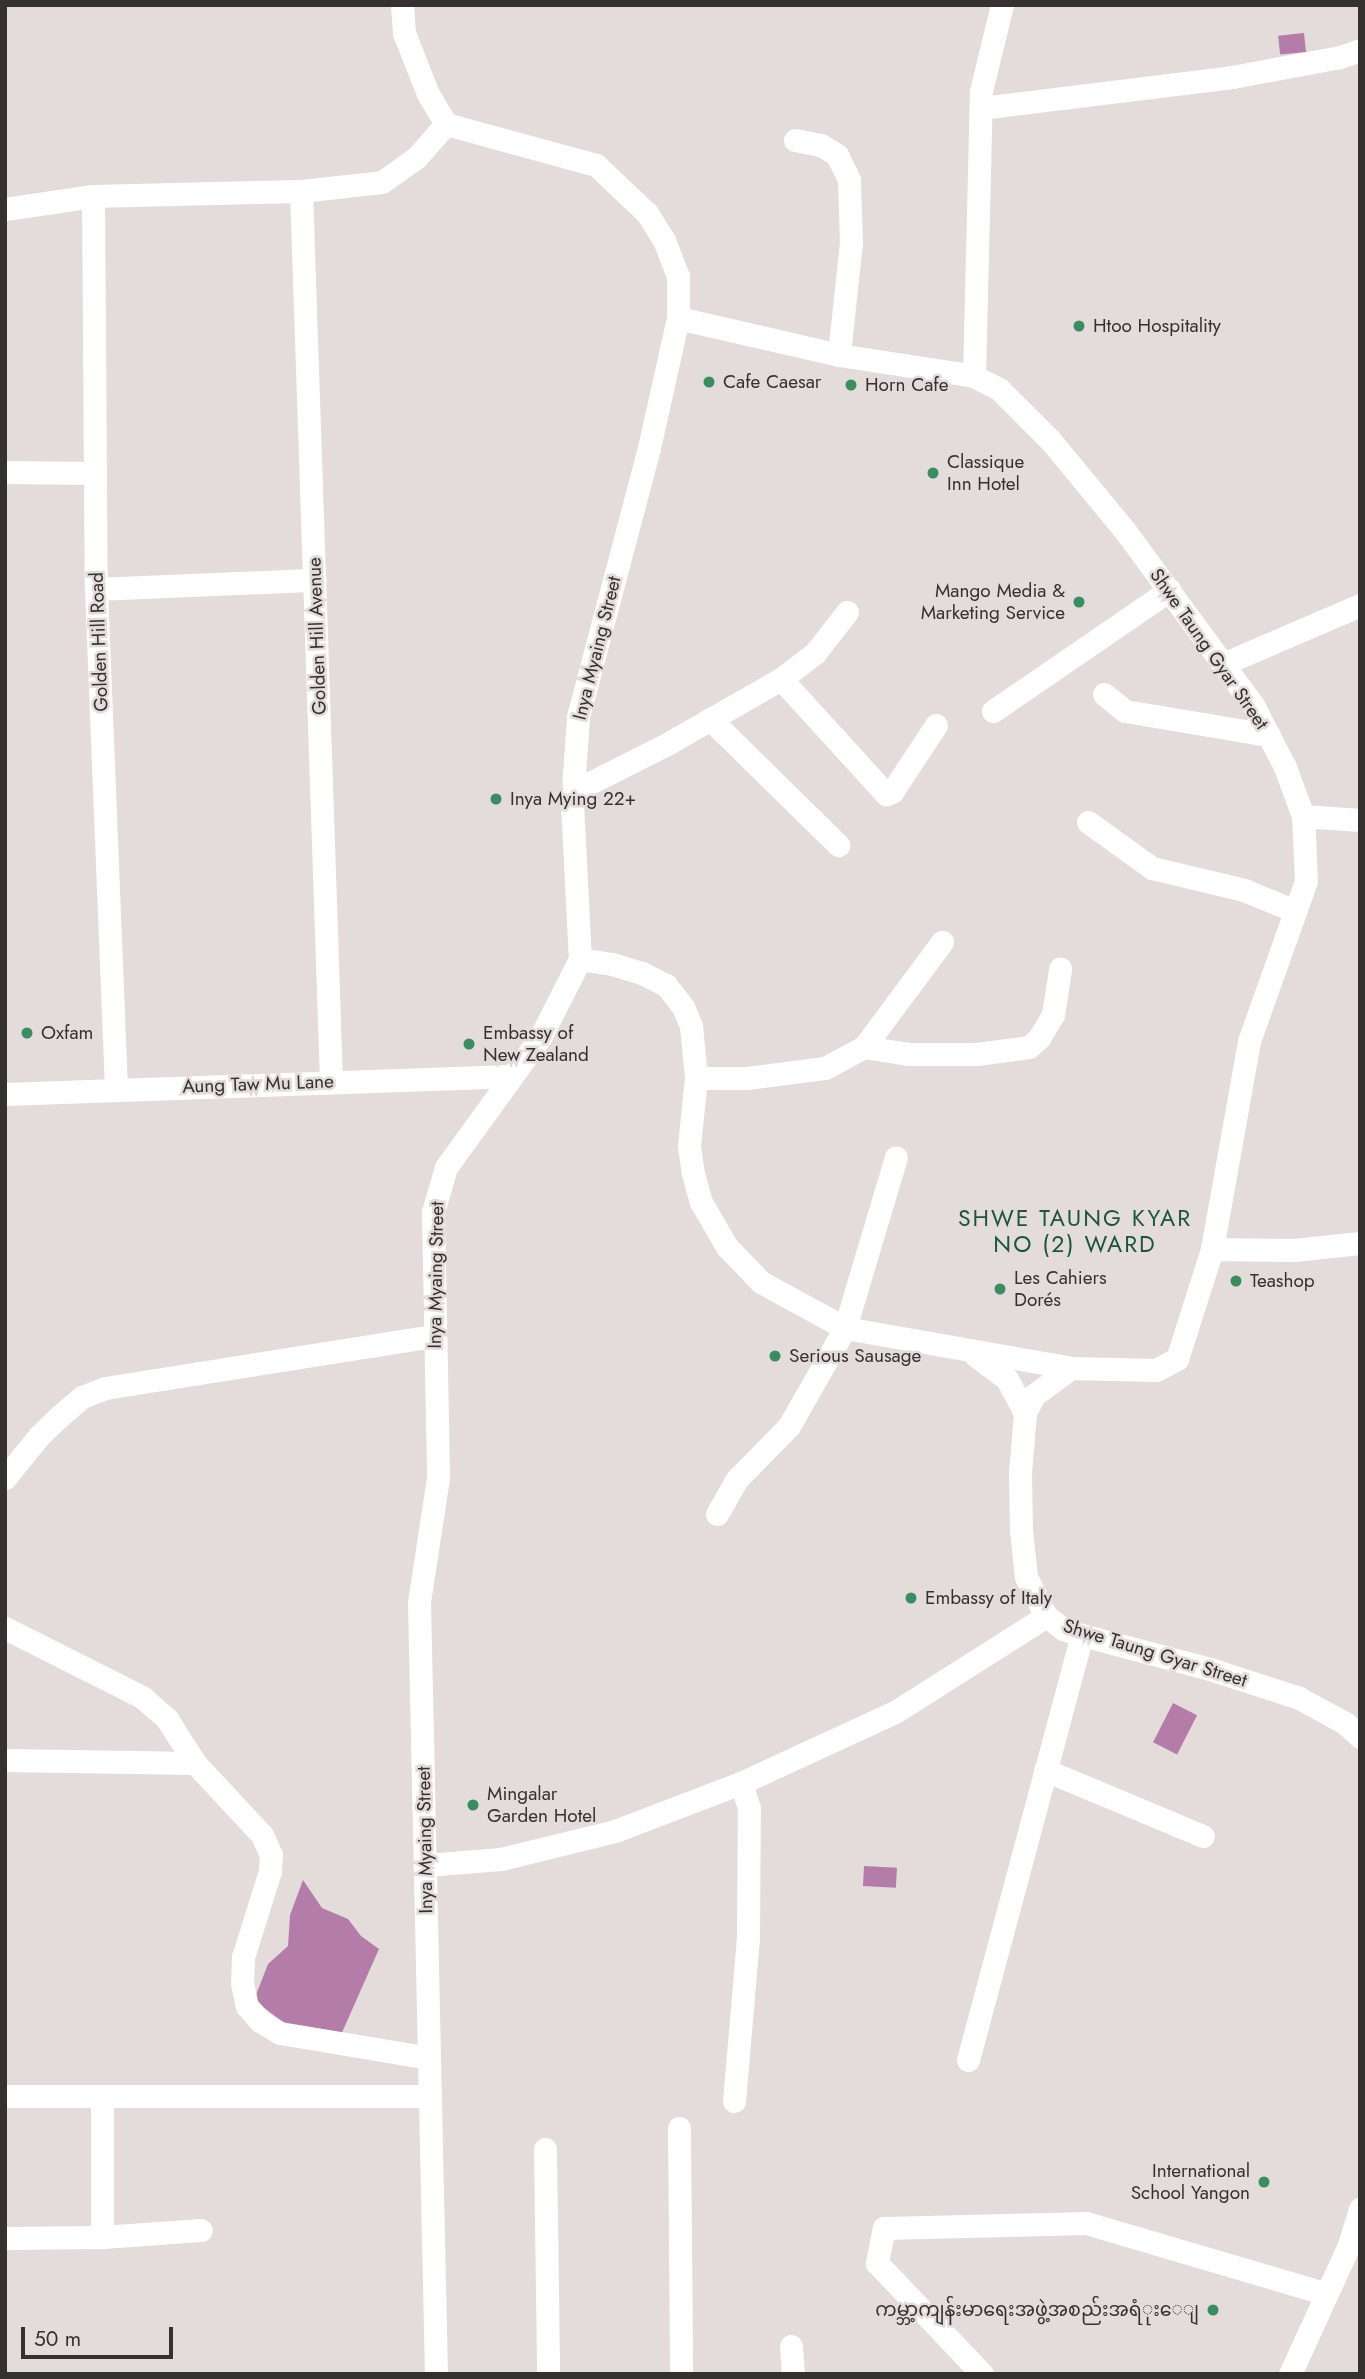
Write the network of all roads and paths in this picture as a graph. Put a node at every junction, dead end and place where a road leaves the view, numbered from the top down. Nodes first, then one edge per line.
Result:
1 (402, 5) edge
2 (1002, 5) edge
3 (1360, 50) edge
4 (981, 108) junction
5 (446, 124) junction
6 (795, 141) dead end
7 (301, 191) junction
8 (93, 196) junction
9 (5, 209) edge
10 (677, 318) junction
11 (839, 355) junction
12 (974, 376) junction
13 (5, 472) edge
14 (95, 473) junction
15 (315, 580) junction
16 (96, 589) junction
17 (1170, 590) junction
18 (1360, 605) edge
19 (847, 612) dead end
20 (1223, 664) junction
21 (781, 679) junction
22 (1104, 694) dead end
23 (993, 711) dead end
24 (710, 719) junction
25 (936, 726) dead end
26 (1269, 735) junction
27 (572, 792) junction
28 (1303, 816) junction
29 (1360, 820) edge
30 (1088, 822) dead end
31 (838, 845) dead end
32 (1295, 911) junction
33 (942, 942) dead end
34 (580, 959) junction
35 (1060, 969) dead end
36 (864, 1047) junction
37 (512, 1076) junction
38 (696, 1078) junction
39 (331, 1082) junction
40 (116, 1089) junction
41 (5, 1094) edge
42 (897, 1157) dead end
43 (1360, 1243) edge
44 (1212, 1249) junction
45 (845, 1328) junction
46 (434, 1336) junction
47 (966, 1349) junction
48 (1071, 1368) junction
49 (1025, 1413) junction
50 (5, 1478) edge
51 (717, 1514) dead end
52 (1063, 1627) junction
53 (5, 1628) edge
54 (1360, 1737) edge
55 (5, 1760) edge
56 (195, 1763) junction
57 (1045, 1769) junction
58 (741, 1783) junction
59 (1203, 1836) dead end
60 (426, 1865) junction
61 (429, 2058) junction
62 (968, 2060) dead end
63 (5, 2096) edge
64 (430, 2096) junction
65 (102, 2097) junction
66 (734, 2101) dead end
67 (679, 2128) dead end
68 (545, 2149) dead end
69 (1360, 2209) edge
70 (201, 2230) dead end
71 (102, 2237) junction
72 (5, 2238) edge
73 (1327, 2294) junction
74 (791, 2346) dead end
75 (436, 2374) edge
76 (548, 2374) edge
77 (681, 2374) edge
78 (793, 2374) edge
79 (982, 2374) edge
80 (1290, 2374) edge

1 - 5 street
2 - 4 street
3 - 4 street
4 - 12 street
5 - 7 street
5 - 10 street, Inya Myaing Street
6 - 11 street
7 - 8 street
7 - 15 street, Golden Hill Avenue
8 - 9 street
8 - 14 street, Golden Hill Road
10 - 11 street
10 - 27 street, Inya Myaing Street
11 - 12 street
12 - 17 street, Shwe Taung Gyar Street
13 - 14 street
14 - 16 street, Golden Hill Road
15 - 16 street
15 - 39 street, Golden Hill Avenue
16 - 40 street, Golden Hill Road
17 - 20 street, Shwe Taung Gyar Street
17 - 23 street
18 - 20 street
19 - 21 street
20 - 26 street, Shwe Taung Gyar Street
21 - 24 street
21 - 25 street
22 - 26 street
24 - 27 street
24 - 31 street
26 - 28 street, Shwe Taung Gyar Street
27 - 34 street, Inya Myaing Street
28 - 29 street
28 - 32 street, Shwe Taung Gyar Street
30 - 32 street
32 - 44 street, Shwe Taung Gyar Street
33 - 36 street
34 - 37 street, Inya Myaing Street
34 - 38 street, Shwe Taung Gyar Street
35 - 36 street
36 - 38 street
37 - 39 street, Aung Taw Mu Lane
37 - 46 street, Inya Myaing Street
38 - 45 street, Shwe Taung Gyar Street
39 - 40 street, Aung Taw Mu Lane
40 - 41 street, Aung Taw Mu Lane
42 - 45 street
43 - 44 street
44 - 48 street, Shwe Taung Gyar Street
45 - 47 street, Shwe Taung Gyar Street
45 - 51 street
46 - 50 street
46 - 60 street, Inya Myaing Street
47 - 48 street, Shwe Taung Gyar Street
47 - 49 street
48 - 49 street
49 - 52 street, Shwe Taung Gyar Street
52 - 54 street, Shwe Taung Gyar Street
52 - 57 street
52 - 58 street
53 - 56 street
55 - 56 street
56 - 61 street
57 - 59 street
57 - 62 street
58 - 60 street
58 - 66 street
60 - 61 street, Inya Myaing Street
61 - 64 street, Inya Myaing Street
63 - 65 street
64 - 65 street
64 - 75 street, Inya Myaing Street
65 - 71 street
67 - 77 street
68 - 76 street
69 - 73 street
70 - 71 street
71 - 72 street
73 - 79 street
73 - 80 street
74 - 78 street

